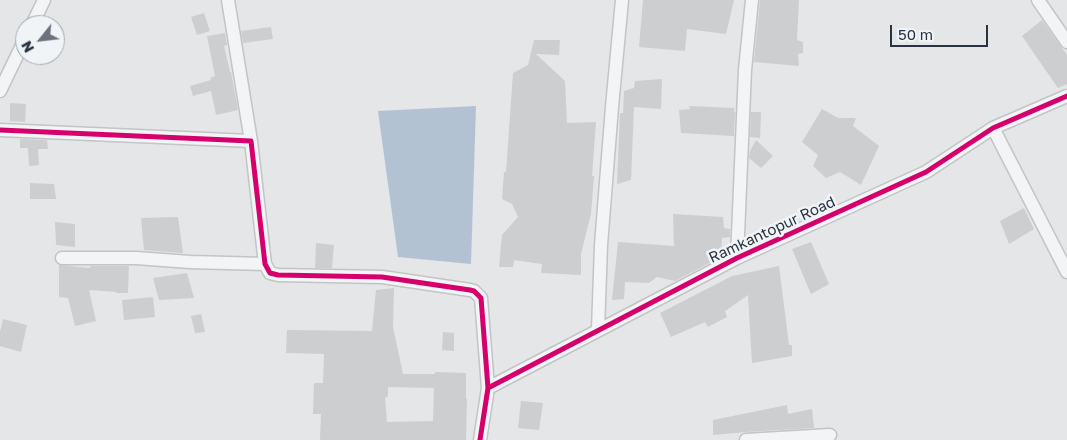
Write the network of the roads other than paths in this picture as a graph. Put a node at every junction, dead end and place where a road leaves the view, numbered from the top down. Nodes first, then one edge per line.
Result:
1 (44, 0) edge
2 (228, 0) edge
3 (622, 0) edge
4 (752, 0) edge
5 (1038, 0) edge
6 (37, 15) edge
7 (1067, 42) edge
8 (15, 60) edge
9 (0, 91) edge
10 (1067, 96) edge
11 (993, 128) junction
12 (0, 130) edge
13 (251, 141) junction
14 (62, 258) dead end
15 (737, 258) junction
16 (265, 264) junction
17 (1067, 272) edge
18 (598, 330) junction
19 (488, 388) junction
20 (830, 435) dead end
21 (480, 440) edge
22 (746, 440) edge

1 - 6 street
2 - 13 street
3 - 18 street
4 - 15 street
5 - 7 street
8 - 9 street
10 - 11 street, Ramkantopur Road
11 - 15 street, Ramkantopur Road
11 - 17 street
12 - 13 street
13 - 16 street
14 - 16 street
15 - 18 street, Ramkantopur Road
16 - 19 street
18 - 19 street, Ramkantopur Road
19 - 21 street
20 - 22 street

